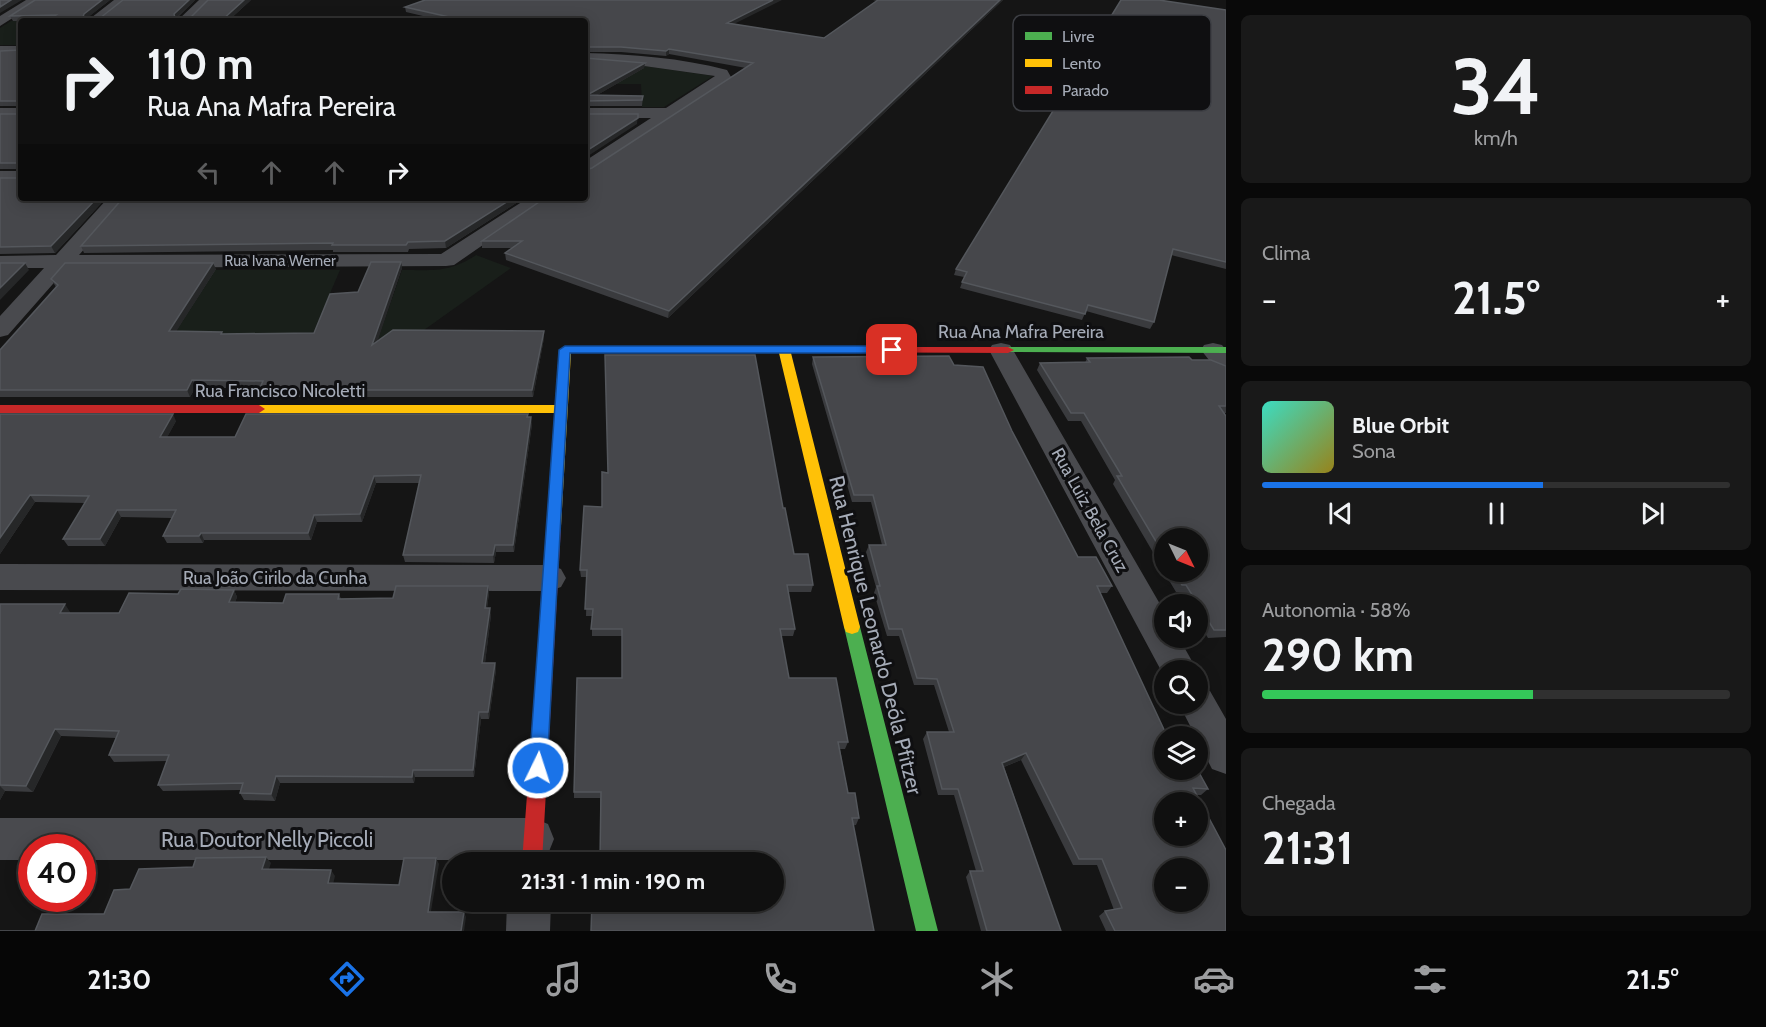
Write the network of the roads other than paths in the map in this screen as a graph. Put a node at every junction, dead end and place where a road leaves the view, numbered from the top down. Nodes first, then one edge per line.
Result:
1 (35, 0) edge
2 (122, 0) edge
3 (206, 0) edge
4 (97, 18) edge
5 (186, 18) edge
6 (0, 22) edge
7 (0, 50) edge
8 (18, 50) edge
9 (0, 57) edge
10 (18, 57) edge
11 (588, 57) edge
12 (0, 113) edge
13 (18, 113) edge
14 (588, 113) edge
15 (670, 113) junction
16 (588, 167) edge
17 (0, 177) edge
18 (18, 177) edge
19 (116, 201) edge
20 (536, 201) edge
21 (0, 262) edge
22 (61, 262) junction
23 (0, 330) edge
24 (784, 350) junction
25 (1001, 350) junction
26 (1222, 355) edge
27 (0, 409) edge
28 (561, 409) junction
29 (0, 577) edge
30 (550, 578) junction
31 (1173, 660) edge
32 (1203, 714) edge
33 (1226, 756) edge
34 (0, 838) edge
35 (533, 851) edge
36 (529, 912) edge
37 (528, 931) edge
38 (927, 931) edge

1 - 6 street
2 - 4 street
3 - 5 street
7 - 8 street
9 - 10 street
11 - 15 street
12 - 13 street
14 - 15 street
15 - 16 street
17 - 18 street
19 - 22 street
20 - 22 street, Rua Ivana Werner
21 - 22 street, Rua Ivana Werner
22 - 23 street
24 - 25 street, Rua Ana Mafra Pereira
24 - 28 street, Rua Ana Mafra Pereira
24 - 38 street, Rua Henrique Leonardo Deóla Pfitzer
25 - 26 street, Rua Ana Mafra Pereira
25 - 31 street, Rua Luiz Bela Cruz
27 - 28 street, Rua Francisco Nicoletti
28 - 30 street
29 - 30 street, Rua João Cirilo da Cunha
30 - 35 street
32 - 33 street
34 - 35 street, Rua Doutor Nelly Piccoli
36 - 37 street

